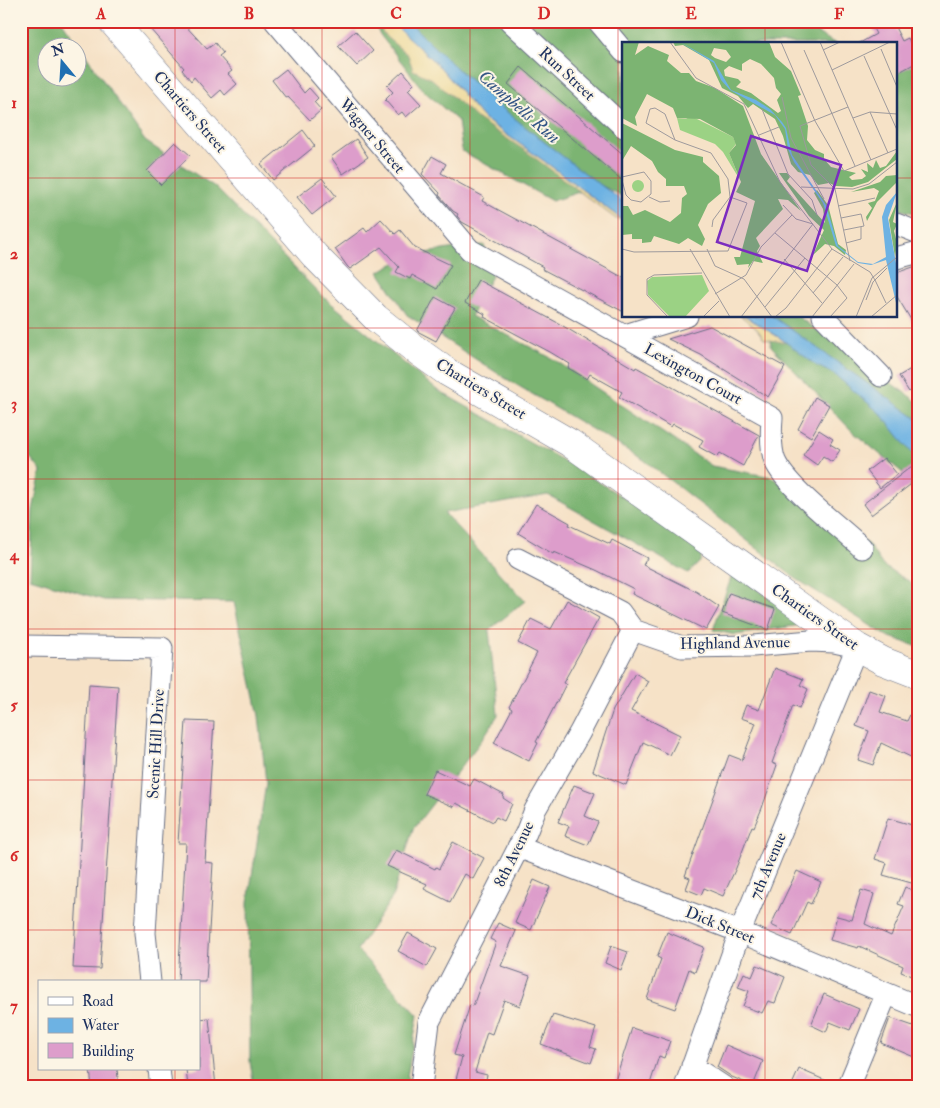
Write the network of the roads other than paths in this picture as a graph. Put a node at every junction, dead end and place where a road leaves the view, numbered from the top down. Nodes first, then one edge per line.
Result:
1 (112, 21) edge
2 (274, 21) edge
3 (510, 21) edge
4 (598, 21) edge
5 (622, 50) edge
6 (622, 125) edge
7 (898, 225) edge
8 (919, 233) edge
9 (470, 250) joint
10 (919, 252) edge
11 (898, 257) edge
12 (681, 318) edge
13 (825, 318) edge
14 (624, 336) junction
15 (881, 376) dead end
16 (862, 548) dead end
17 (518, 559) dead end
18 (633, 630) junction
19 (21, 646) edge
20 (856, 647) junction
21 (919, 675) edge
22 (518, 848) junction
23 (740, 932) junction
24 (150, 980) edge
25 (886, 995) junction
26 (919, 1008) edge
27 (692, 1066) junction
28 (160, 1070) edge
29 (161, 1087) edge
30 (421, 1087) edge
31 (685, 1087) edge
32 (724, 1087) edge
33 (848, 1087) edge

1 - 20 main road, Chartiers Street
2 - 9 street, Wagner Street
3 - 6 street, Run Street
4 - 5 street
7 - 8 street
9 - 14 street, Lexington Court
10 - 11 street
12 - 14 street
13 - 15 street
14 - 16 street, Lexington Court
17 - 18 street
18 - 20 street, Highland Avenue
18 - 22 street, 8th Avenue
19 - 24 street, Scenic Hill Drive
20 - 21 main road, Chartiers Street
20 - 23 street, 7th Avenue
22 - 23 street, Dick Street
22 - 30 street, 8th Avenue
23 - 25 street, Dick Street
23 - 27 street, 7th Avenue
25 - 26 street, Dick Street
25 - 33 street
27 - 31 street, 7th Avenue
27 - 32 street
28 - 29 street

